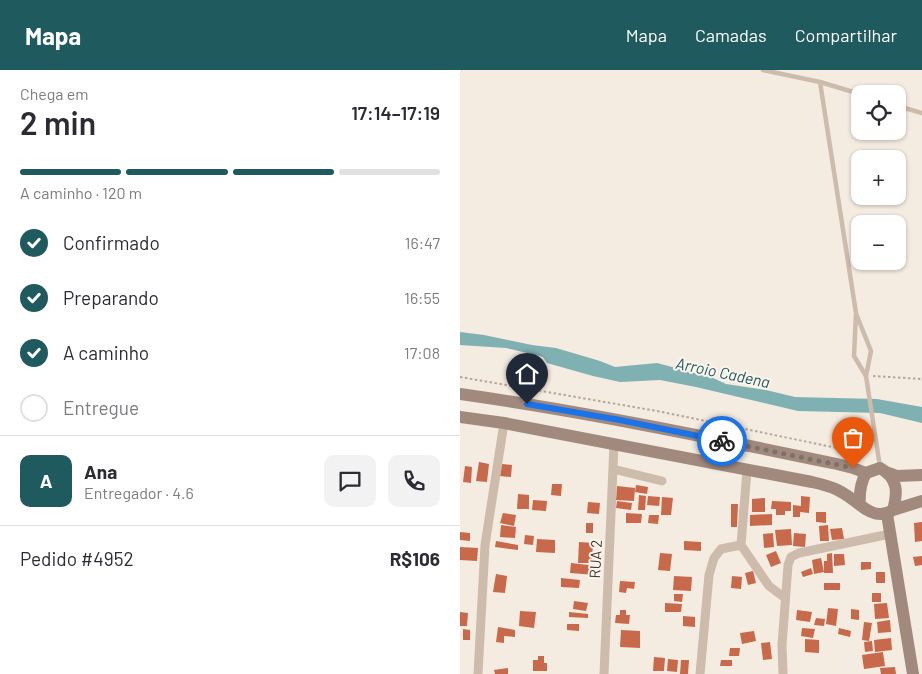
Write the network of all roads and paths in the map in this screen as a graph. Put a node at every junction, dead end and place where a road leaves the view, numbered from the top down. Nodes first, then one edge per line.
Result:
1 (762, 70) edge
2 (820, 82) junction
3 (851, 91) edge
4 (906, 108) edge
5 (922, 113) edge
6 (856, 313) junction
7 (866, 376) junction
8 (460, 377) edge
9 (922, 379) edge
10 (460, 394) edge
11 (460, 417) edge
12 (504, 423) junction
13 (614, 444) junction
14 (857, 452) dead end
15 (613, 469) junction
16 (747, 470) junction
17 (884, 471) junction
18 (866, 473) junction
19 (922, 475) edge
20 (662, 481) dead end
21 (922, 501) edge
22 (860, 506) junction
23 (890, 512) junction
24 (890, 534) junction
25 (741, 545) junction
26 (785, 598) junction
27 (916, 672) edge
28 (478, 674) edge
29 (604, 674) edge
30 (700, 674) edge
31 (783, 674) edge

1 - 2 lane
2 - 3 lane
2 - 6 lane
4 - 5 lane
6 - 7 lane
6 - 7 lane
7 - 9 path
7 - 17 lane
8 - 14 path
10 - 18 main road
11 - 12 main road
12 - 13 main road
12 - 28 street
13 - 15 street, RUA 2
13 - 16 main road
15 - 20 street
15 - 29 street, RUA 2
16 - 22 main road
16 - 25 street
17 - 18 main road
17 - 19 main road
17 - 23 main road
18 - 22 main road
21 - 23 main road
22 - 23 main road
23 - 24 main road
24 - 26 street
24 - 27 main road
25 - 26 street
25 - 30 street
26 - 31 street

